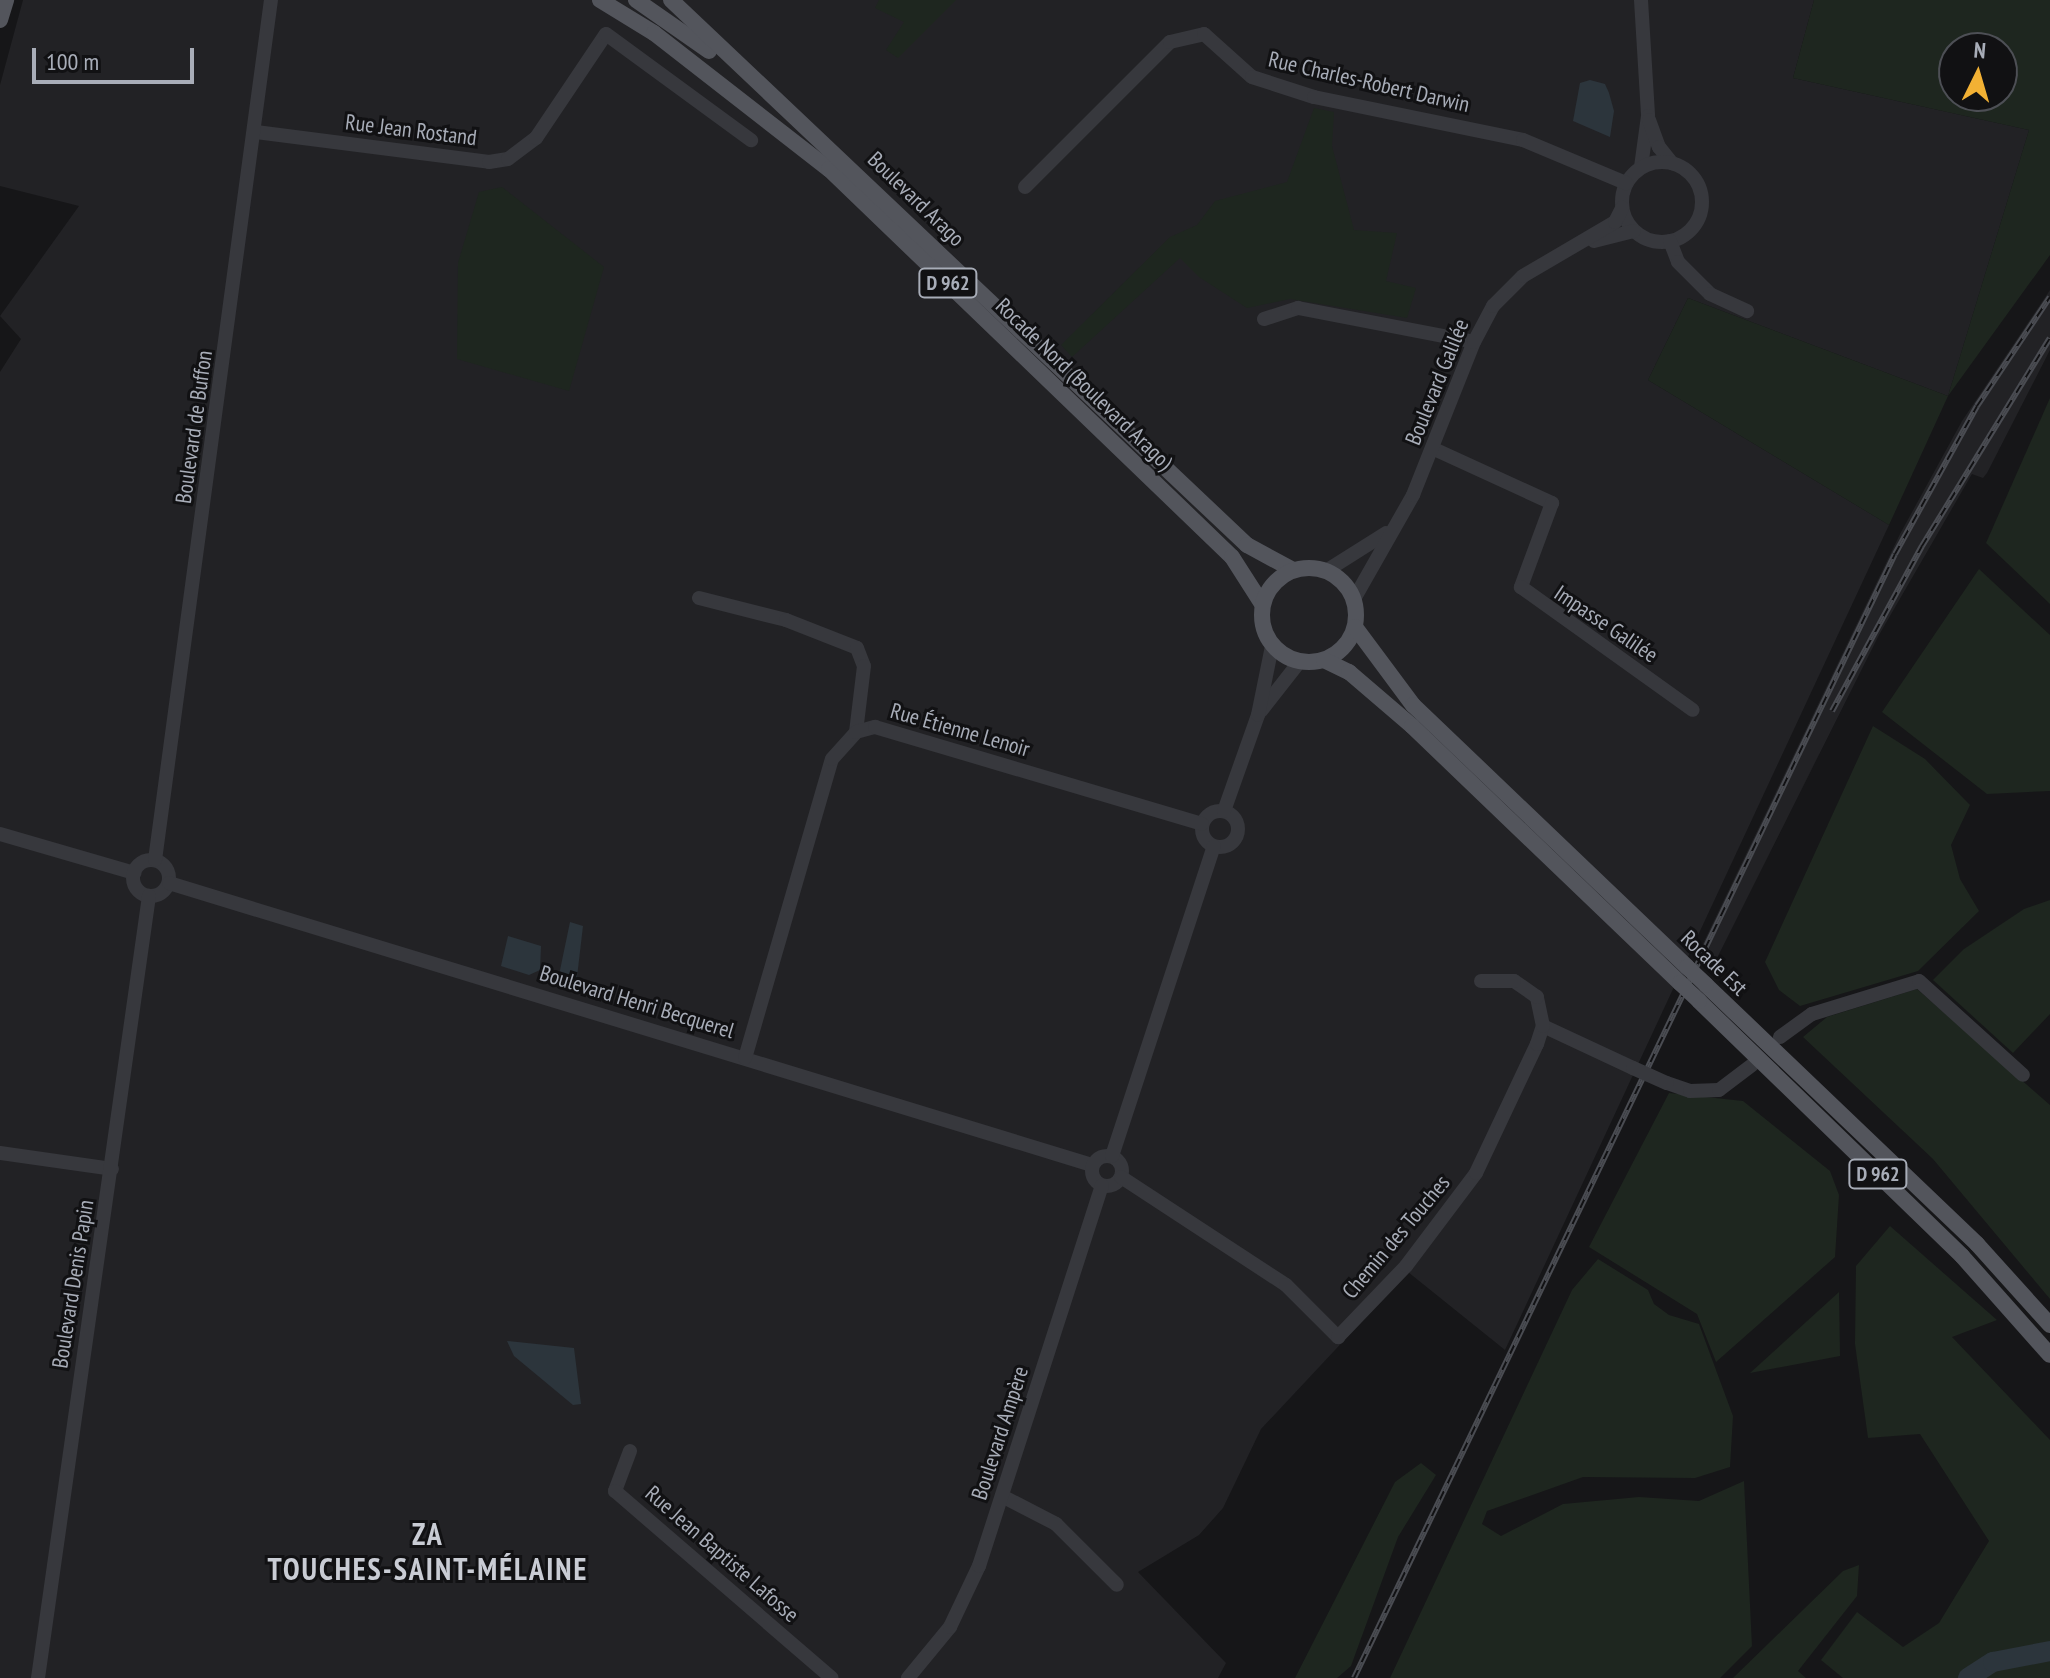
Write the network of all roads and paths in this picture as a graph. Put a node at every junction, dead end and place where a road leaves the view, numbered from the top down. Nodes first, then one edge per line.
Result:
1 (6, 0) edge
2 (271, 0) edge
3 (600, 0) edge
4 (636, 0) edge
5 (671, 0) edge
6 (1641, 0) edge
7 (0, 20) edge
8 (794, 115) junction
9 (1648, 116) junction
10 (256, 132) junction
11 (751, 140) dead end
12 (1672, 163) junction
13 (1641, 167) junction
14 (1626, 183) junction
15 (1025, 187) dead end
16 (1622, 208) junction
17 (1634, 231) junction
18 (1670, 241) junction
19 (1586, 243) junction
20 (1747, 311) dead end
21 (1264, 319) dead end
22 (1474, 342) junction
23 (1434, 449) junction
24 (1389, 530) junction
25 (1293, 570) junction
26 (1326, 571) junction
27 (699, 598) dead end
28 (1354, 599) junction
29 (1262, 604) junction
30 (1355, 627) junction
31 (1272, 646) junction
32 (1324, 660) junction
33 (1300, 661) junction
34 (1693, 710) dead end
35 (1258, 715) junction
36 (856, 732) junction
37 (1224, 811) junction
38 (1202, 824) junction
39 (0, 834) edge
40 (1214, 846) junction
41 (155, 860) junction
42 (134, 873) junction
43 (169, 883) junction
44 (149, 896) junction
45 (1684, 975) junction
46 (1481, 981) dead end
47 (1543, 1026) junction
48 (1780, 1037) dead end
49 (745, 1058) junction
50 (1752, 1065) dead end
51 (2023, 1075) dead end
52 (0, 1153) edge
53 (1112, 1156) junction
54 (1092, 1165) junction
55 (112, 1169) junction
56 (1121, 1177) junction
57 (1102, 1185) junction
58 (2050, 1325) edge
59 (2050, 1355) edge
60 (630, 1451) dead end
61 (1002, 1496) junction
62 (1117, 1585) dead end
63 (38, 1678) edge
64 (832, 1678) edge
65 (908, 1678) edge

1 - 7 main road
2 - 10 street, Boulevard de Buffon
3 - 29 main road, Rocade Nord (Boulevard Arago) / D 962
4 - 8 main road, D 962
5 - 8 main road
6 - 9 street
8 - 25 main road, Boulevard Arago / D 962
9 - 12 street
9 - 13 street
10 - 11 street, Rue Jean Rostand
10 - 41 street, Boulevard de Buffon
12 - 13 street
12 - 18 street
13 - 14 street
14 - 15 street, Rue Charles-Robert Darwin
14 - 16 street
16 - 17 street
16 - 19 street, Boulevard Galilée
17 - 18 street
17 - 19 street, Boulevard Galilée
18 - 20 street
19 - 22 street, Boulevard Galilée
21 - 22 street
22 - 23 street, Boulevard Galilée
23 - 24 street, Boulevard Galilée
23 - 34 street, Impasse Galilée
24 - 26 street, Boulevard Galilée
24 - 28 street, Boulevard Galilée
25 - 26 main road
25 - 29 main road
26 - 28 main road
27 - 36 street
28 - 30 main road
29 - 31 main road
30 - 32 main road
30 - 45 main road, Rocade Est / D 962
31 - 33 main road
31 - 35 street
32 - 33 main road
32 - 45 main road, D 962
33 - 35 street
35 - 37 street
36 - 38 street, Rue Étienne Lenoir
36 - 49 street, Rue Étienne Lenoir
37 - 38 street
37 - 40 street
38 - 40 street
39 - 42 street
40 - 53 street
41 - 42 street
41 - 43 street
42 - 44 street
43 - 44 street
43 - 49 street, Boulevard Henri Becquerel
44 - 55 street, Boulevard Denis Papin
45 - 58 main road, Rocade Est / D 962, bridge
45 - 59 main road, Rocade Est / D 962, bridge
46 - 47 street
47 - 50 street, bridge
47 - 56 street, Chemin des Touches
48 - 51 street
49 - 54 street, Boulevard Henri Becquerel
52 - 55 street
53 - 54 street
53 - 56 street
54 - 57 street
55 - 63 street, Boulevard Denis Papin
56 - 57 street
57 - 61 street, Boulevard Ampère
60 - 64 street, Rue Jean Baptiste Lafosse
61 - 62 street
61 - 65 street, Boulevard Ampère

